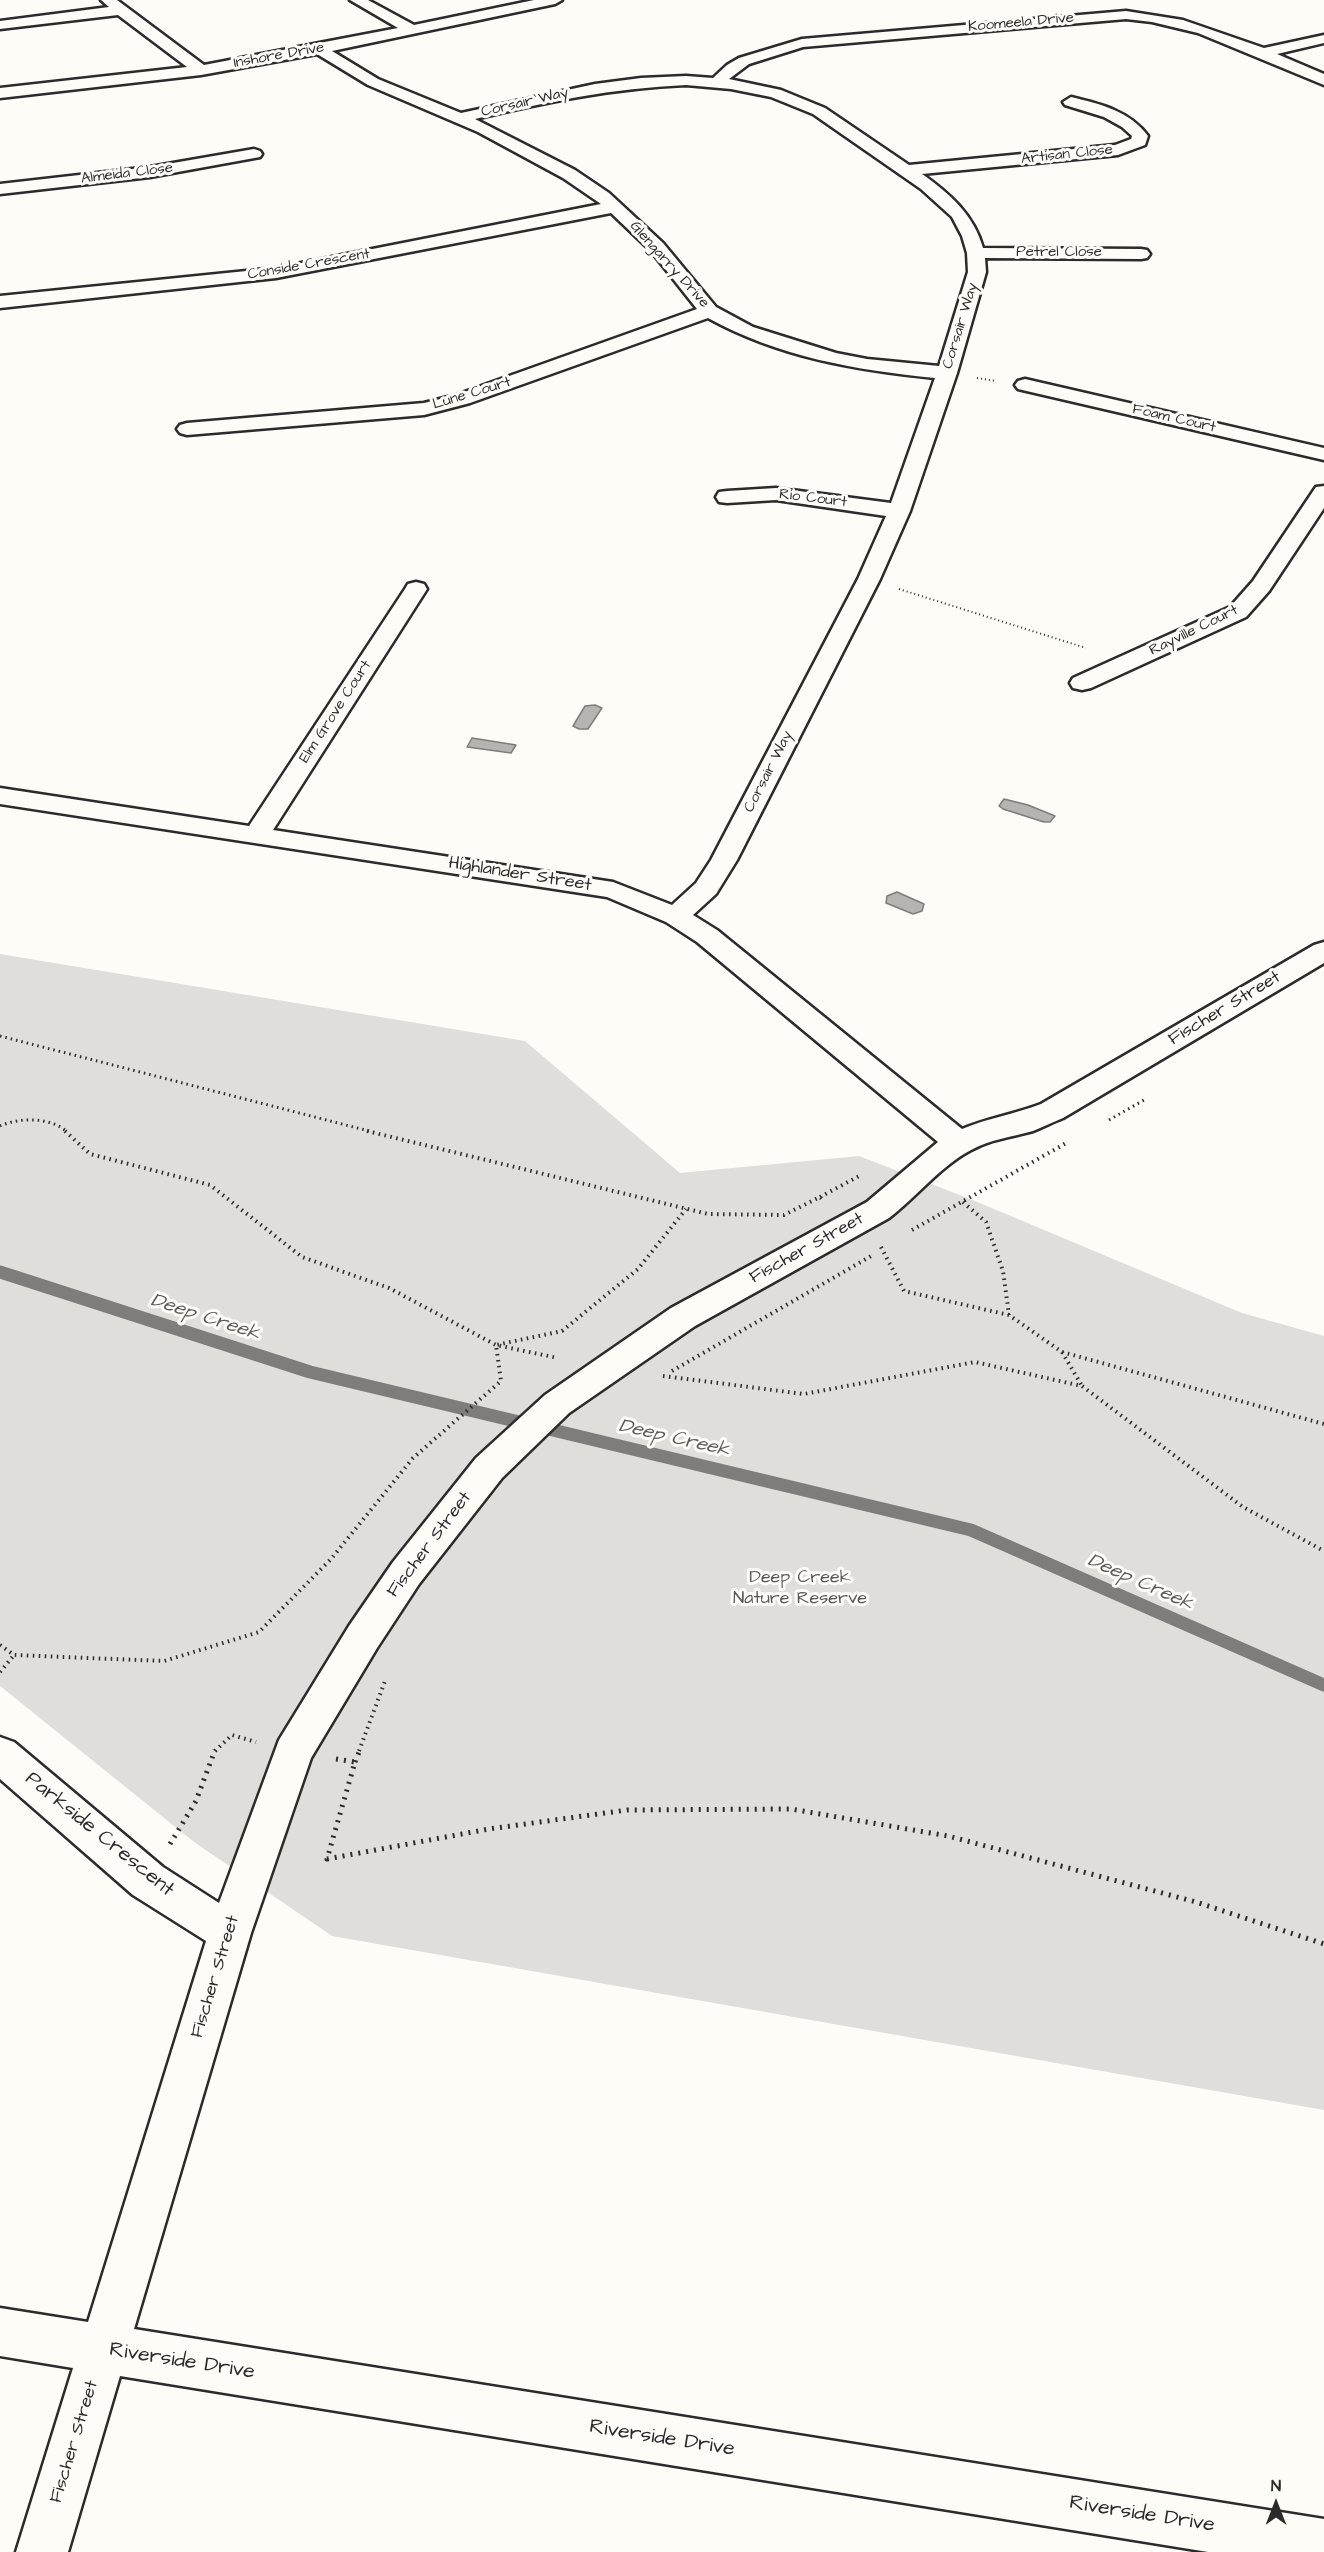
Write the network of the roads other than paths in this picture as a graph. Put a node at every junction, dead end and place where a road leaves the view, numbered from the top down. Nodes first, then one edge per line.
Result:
1 (108, 0) edge
2 (357, 0) edge
3 (555, 0) edge
4 (121, 10) junction
5 (0, 26) edge
6 (410, 29) junction
7 (1324, 39) edge
8 (319, 49) junction
9 (1262, 53) junction
10 (201, 70) junction
11 (1324, 80) edge
12 (718, 82) junction
13 (0, 93) edge
14 (1071, 102) dead end
15 (461, 118) junction
16 (254, 154) dead end
17 (908, 170) junction
18 (0, 189) edge
19 (615, 207) junction
20 (976, 253) junction
21 (1141, 254) dead end
22 (0, 302) edge
23 (709, 310) junction
24 (946, 373) junction
25 (1024, 385) road end
26 (188, 429) dead end
27 (1324, 454) edge
28 (1324, 492) edge
29 (727, 497) dead end
30 (899, 511) junction
31 (416, 589) dead end
32 (1082, 683) dead end
33 (0, 796) edge
34 (256, 835) junction
35 (676, 916) junction
36 (1324, 951) edge
37 (959, 1143) junction
38 (0, 1754) edge
39 (230, 1933) junction
40 (0, 2332) edge
41 (104, 2349) junction
42 (1324, 2545) edge
43 (42, 2552) edge

1 - 4 street
2 - 6 street
3 - 6 street, Inshore Drive
4 - 5 street
4 - 10 street
6 - 8 street, Inshore Drive
7 - 9 street
8 - 10 street, Inshore Drive
8 - 15 street, Glengarry Drive
9 - 11 street, Koomeela Drive
9 - 12 street, Koomeela Drive
10 - 13 street, Inshore Drive
12 - 15 street, Corsair Way
12 - 17 street, Corsair Way
14 - 17 street, Artisan Close
15 - 19 street, Glengarry Drive
16 - 18 street, Almeida Close
17 - 20 street, Corsair Way
19 - 22 street, Conside Crescent
19 - 23 street, Glengarry Drive
20 - 21 street, Petrel Close
20 - 24 street, Corsair Way
23 - 24 street, Glengarry Drive
23 - 26 street, Lune Court
24 - 30 street, Corsair Way
25 - 27 street, Foam Court
28 - 32 street, Rayville Court
29 - 30 street, Rio Court
30 - 35 street, Corsair Way
31 - 34 street, Elm Grove Court
33 - 34 street, Highlander Street
34 - 35 street, Highlander Street
35 - 37 street, Highlander Street
36 - 37 street, Fischer Street
37 - 39 street, Fischer Street
38 - 39 street, Parkside Crescent
39 - 41 street, Fischer Street
40 - 41 street, Riverside Drive
41 - 42 street, Riverside Drive
41 - 43 street, Fischer Street

